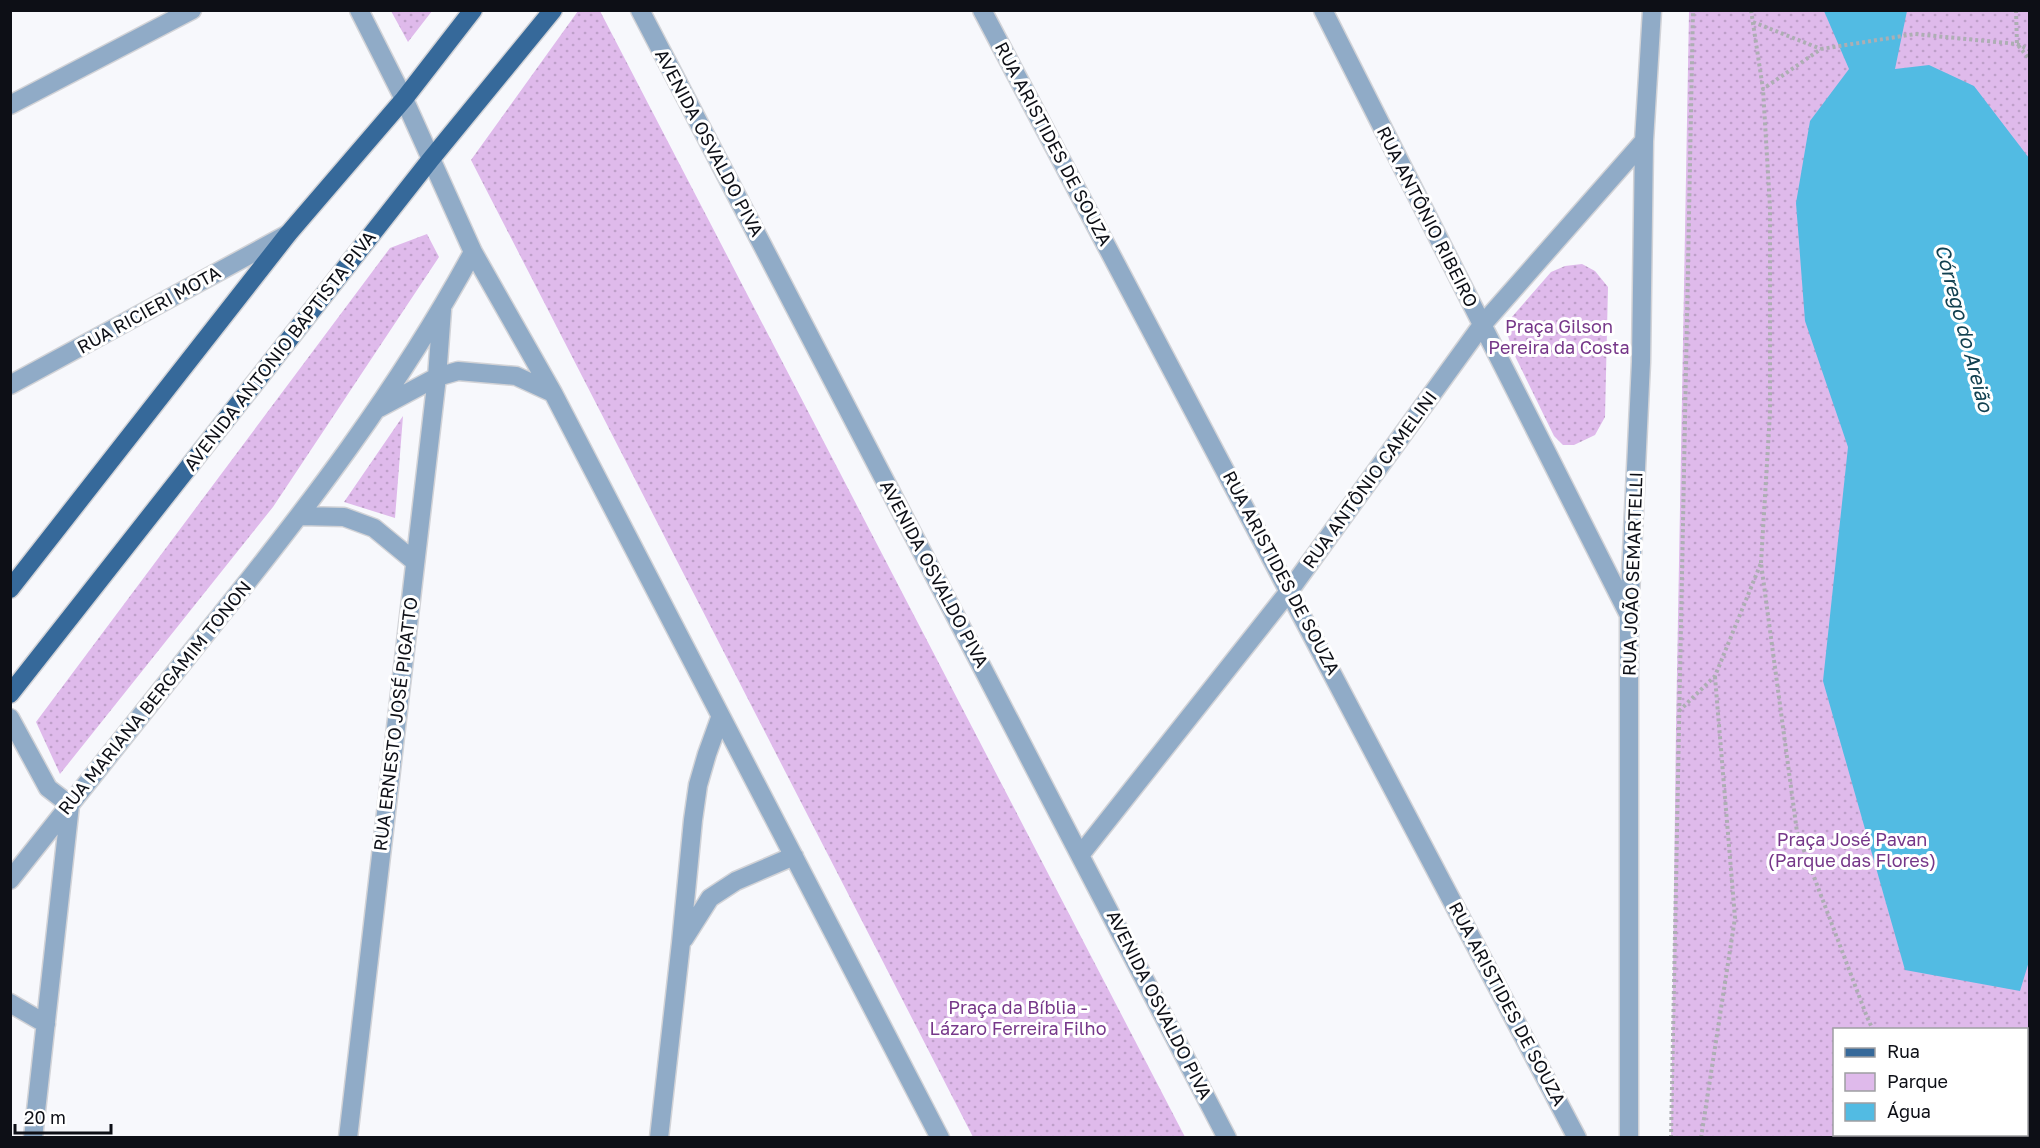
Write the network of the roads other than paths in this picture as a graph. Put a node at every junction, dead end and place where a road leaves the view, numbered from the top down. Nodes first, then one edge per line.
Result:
1 (192, 10) edge
2 (359, 10) edge
3 (473, 10) edge
4 (553, 10) edge
5 (640, 10) edge
6 (982, 10) edge
7 (1323, 10) edge
8 (1652, 10) edge
9 (404, 99) junction
10 (10, 105) edge
11 (1644, 141) junction
12 (431, 159) junction
13 (288, 234) junction
14 (473, 252) junction
15 (442, 310) junction
16 (1482, 325) junction
17 (437, 377) junction
18 (10, 386) edge
19 (553, 393) junction
20 (378, 409) junction
21 (300, 516) junction
22 (414, 561) junction
23 (10, 588) edge
24 (1290, 591) junction
25 (1629, 617) junction
26 (10, 694) edge
27 (10, 718) edge
28 (720, 718) junction
29 (70, 804) junction
30 (1081, 854) junction
31 (794, 856) junction
32 (10, 880) edge
33 (681, 943) junction
34 (10, 1003) edge
35 (46, 1024) junction
36 (33, 1137) edge
37 (348, 1137) edge
38 (659, 1137) edge
39 (940, 1137) edge
40 (1227, 1137) edge
41 (1577, 1137) edge
42 (1629, 1137) edge

1 - 10 street
2 - 9 street
3 - 9 main road
4 - 12 main road, AVENIDA ANTONIO BAPTISTA PIVA
5 - 30 street, AVENIDA OSVALDO PIVA
6 - 24 street, RUA ARISTIDES DE SOUZA
7 - 16 street, RUA ANTÔNIO RIBEIRO
8 - 11 street, RUA JOÃO SEMARTELLI
9 - 12 street
9 - 13 main road
11 - 16 street, RUA ANTÔNIO CAMELINI
11 - 25 street, RUA JOÃO SEMARTELLI
12 - 14 street
12 - 26 main road, AVENIDA ANTONIO BAPTISTA PIVA
13 - 18 street, RUA RICIERI MOTA
13 - 23 main road
14 - 15 street, RUA MARIANA BERGAMIM TONON
14 - 19 street
15 - 17 street, RUA ERNESTO JOSÉ PIGATTO
15 - 20 street, RUA MARIANA BERGAMIM TONON
16 - 24 street, RUA ANTÔNIO CAMELINI
16 - 25 street, RUA ANTÔNIO RIBEIRO
17 - 19 street, RUA MARIANA BERGAMIM TONON
17 - 20 street, RUA MARIANA BERGAMIM TONON
17 - 22 street, RUA ERNESTO JOSÉ PIGATTO
19 - 28 street
20 - 21 street, RUA MARIANA BERGAMIM TONON
21 - 22 street
21 - 29 street, RUA MARIANA BERGAMIM TONON
22 - 37 street, RUA ERNESTO JOSÉ PIGATTO
24 - 30 street, RUA ANTÔNIO CAMELINI
24 - 41 street, RUA ARISTIDES DE SOUZA
25 - 42 street, RUA JOÃO SEMARTELLI
27 - 29 street
28 - 31 street
28 - 33 street
29 - 32 street, RUA MARIANA BERGAMIM TONON
29 - 35 street
30 - 40 street, AVENIDA OSVALDO PIVA
31 - 33 street
31 - 39 street
33 - 38 street
34 - 35 street
35 - 36 street

